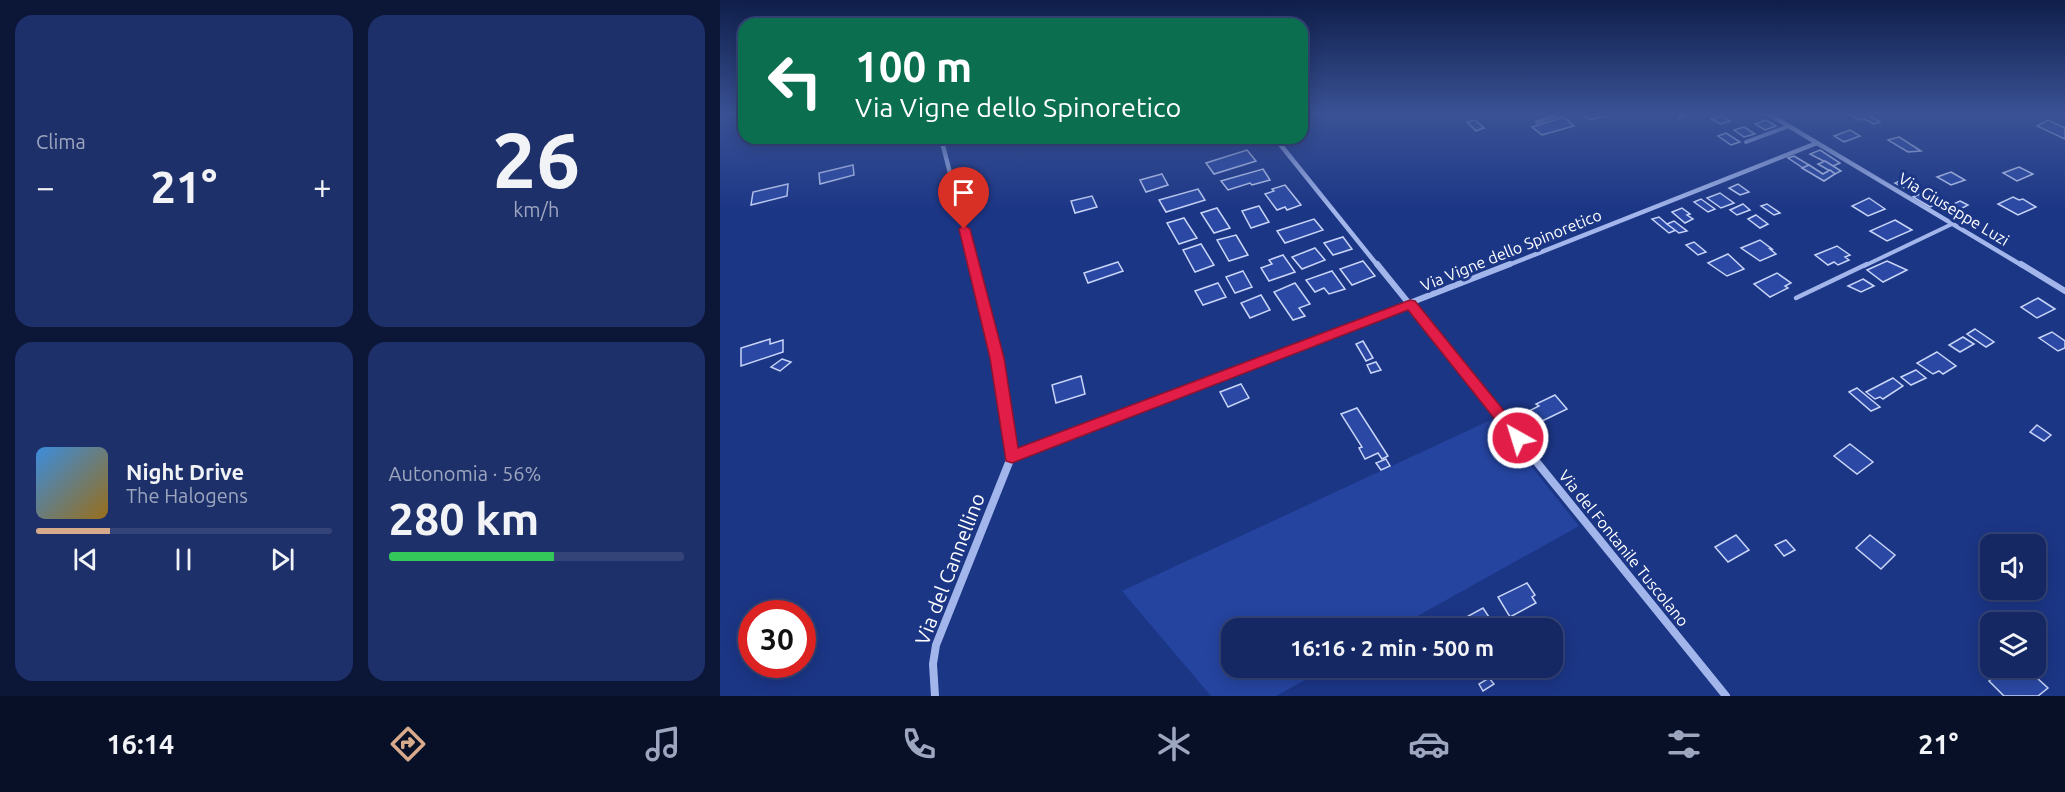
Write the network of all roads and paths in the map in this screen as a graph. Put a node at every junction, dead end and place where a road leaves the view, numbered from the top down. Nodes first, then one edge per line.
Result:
1 (943, 145) edge
2 (1281, 145) edge
3 (1811, 145) edge
4 (1821, 145) edge
5 (1952, 224) junction
6 (2065, 291) edge
7 (1796, 298) dead end
8 (1410, 304) junction
9 (1012, 457) junction
10 (935, 696) edge
11 (1726, 696) edge

1 - 9 street
2 - 8 street, Via del Fontanile Tuscolano
3 - 8 street, Via Vigne dello Spinoretico
4 - 5 street, Via Giuseppe Luzi
5 - 6 street, Via Giuseppe Luzi
5 - 7 lane
8 - 9 street, Via Vigne dello Spinoretico
8 - 11 street, Via del Fontanile Tuscolano
9 - 10 street, Via del Cannellino

